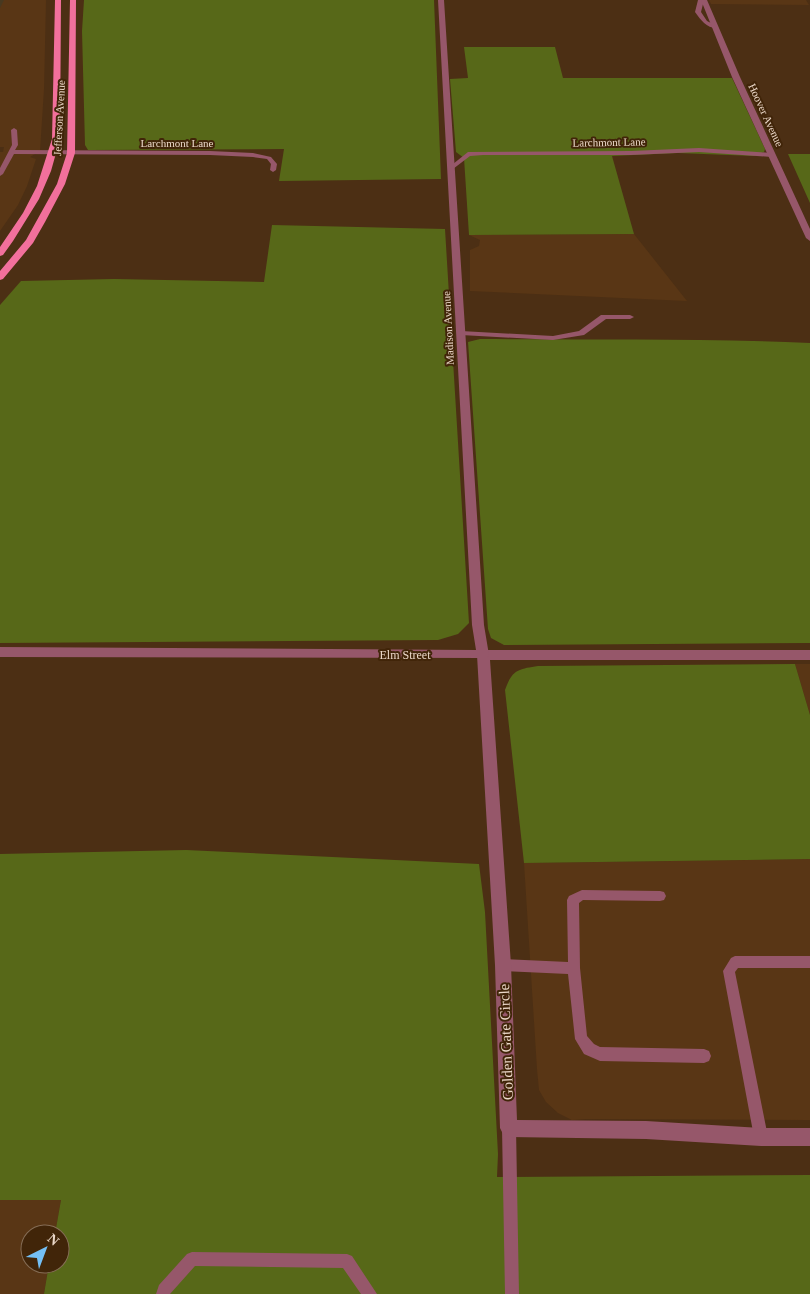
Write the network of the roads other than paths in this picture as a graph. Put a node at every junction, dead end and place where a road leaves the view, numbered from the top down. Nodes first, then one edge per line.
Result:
1 (58, 0) edge
2 (74, 0) edge
3 (441, 0) edge
4 (702, 0) edge
5 (57, 19) junction
6 (72, 49) junction
7 (14, 130) dead end
8 (11, 152) junction
9 (53, 153) junction
10 (71, 153) junction
11 (772, 154) junction
12 (3, 162) edge
13 (451, 168) junction
14 (273, 170) dead end
15 (0, 174) edge
16 (810, 238) edge
17 (4, 243) edge
18 (0, 253) edge
19 (0, 277) edge
20 (630, 317) dead end
21 (461, 333) junction
22 (0, 652) edge
23 (483, 655) junction
24 (810, 655) edge
25 (660, 896) dead end
26 (810, 962) edge
27 (503, 966) junction
28 (574, 968) junction
29 (704, 1056) dead end
30 (509, 1128) junction
31 (761, 1137) junction
32 (810, 1137) edge
33 (163, 1294) edge
34 (370, 1294) edge
35 (512, 1294) edge

1 - 5 main road, Jefferson Avenue
2 - 6 main road, Jefferson Avenue
3 - 13 street, Madison Avenue
4 - 11 street, Hoover Avenue
5 - 6 main road
5 - 9 main road, Jefferson Avenue
6 - 10 main road, Jefferson Avenue
7 - 8 lane
8 - 9 lane
8 - 12 lane
9 - 10 lane
9 - 17 main road, Jefferson Avenue
10 - 14 lane, Larchmont Lane
10 - 19 main road, Jefferson Avenue
11 - 13 lane, Larchmont Lane
11 - 16 street, Hoover Avenue
12 - 15 lane
13 - 21 street, Madison Avenue
17 - 18 main road, Jefferson Avenue
20 - 21 lane
21 - 23 street, Madison Avenue
22 - 23 street, Elm Street
23 - 24 street, Elm Street
23 - 27 street, Golden Gate Circle
25 - 28 lane
26 - 31 lane
27 - 28 lane
27 - 30 street, Golden Gate Circle
28 - 29 lane
30 - 31 street
30 - 35 lane
31 - 32 street
33 - 34 lane

